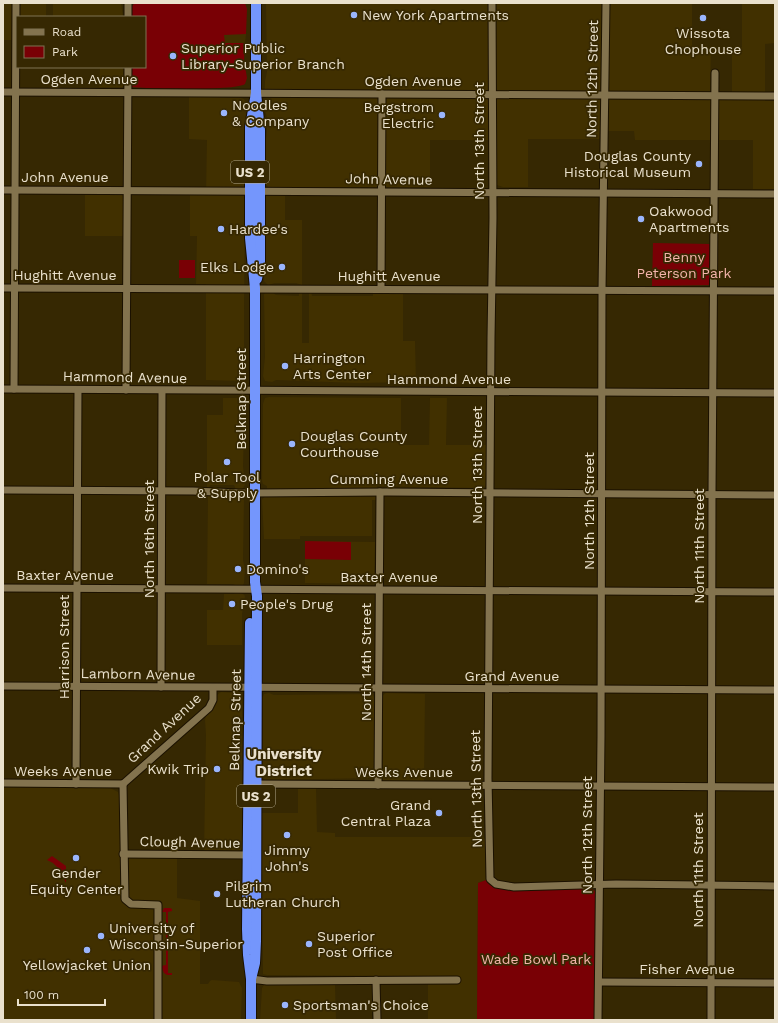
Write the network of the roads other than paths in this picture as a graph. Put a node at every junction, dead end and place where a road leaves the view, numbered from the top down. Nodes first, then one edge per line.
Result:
1 (16, 3) edge
2 (128, 3) edge
3 (256, 3) edge
4 (492, 3) edge
5 (606, 3) edge
6 (128, 16) edge
7 (128, 68) edge
8 (715, 73) dead end
9 (3, 92) edge
10 (16, 92) junction
11 (127, 93) junction
12 (256, 93) junction
13 (382, 94) junction
14 (492, 94) junction
15 (604, 95) junction
16 (715, 96) junction
17 (775, 96) edge
18 (3, 190) edge
19 (15, 190) junction
20 (127, 190) junction
21 (255, 190) junction
22 (382, 192) junction
23 (493, 192) junction
24 (604, 192) junction
25 (715, 193) junction
26 (775, 194) edge
27 (3, 288) edge
28 (15, 288) junction
29 (126, 288) junction
30 (255, 288) junction
31 (381, 289) junction
32 (492, 290) junction
33 (602, 290) junction
34 (714, 291) junction
35 (775, 291) edge
36 (3, 389) edge
37 (14, 389) junction
38 (78, 390) junction
39 (126, 390) junction
40 (162, 391) junction
41 (255, 391) junction
42 (490, 392) junction
43 (602, 392) junction
44 (713, 393) junction
45 (775, 393) edge
46 (3, 490) edge
47 (77, 491) junction
48 (162, 491) junction
49 (380, 492) junction
50 (255, 493) junction
51 (490, 493) junction
52 (602, 494) junction
53 (712, 494) junction
54 (775, 495) edge
55 (254, 586) junction
56 (3, 588) edge
57 (77, 588) junction
58 (162, 589) junction
59 (380, 590) junction
60 (490, 590) junction
61 (602, 591) junction
62 (713, 591) junction
63 (775, 592) edge
64 (3, 686) edge
65 (76, 686) junction
66 (161, 687) junction
67 (213, 688) junction
68 (253, 688) junction
69 (379, 689) junction
70 (489, 689) junction
71 (601, 689) junction
72 (712, 690) junction
73 (775, 690) edge
74 (3, 783) edge
75 (76, 784) junction
76 (123, 784) junction
77 (252, 784) junction
78 (378, 785) junction
79 (488, 785) junction
80 (600, 786) junction
81 (711, 787) junction
82 (775, 787) edge
83 (124, 854) junction
84 (252, 855) junction
85 (711, 885) junction
86 (600, 886) junction
87 (775, 886) edge
88 (251, 979) junction
89 (376, 980) junction
90 (457, 980) dead end
91 (599, 982) junction
92 (711, 982) junction
93 (775, 983) edge
94 (158, 1020) edge
95 (251, 1020) edge
96 (377, 1020) edge
97 (598, 1020) edge
98 (711, 1020) edge

1 - 10 street
2 - 6 street
3 - 12 highway, Belknap Street / US 2
4 - 14 street, North 13th Street
5 - 15 street, North 12th Street
7 - 11 street
8 - 16 street, North 11th Street
9 - 10 street, Ogden Avenue
10 - 11 street, Ogden Avenue
10 - 19 street
11 - 12 street, Ogden Avenue
11 - 20 street
12 - 13 street, Ogden Avenue
12 - 21 highway, Belknap Street / US 2
13 - 14 street, Ogden Avenue
13 - 22 street
14 - 15 street, Ogden Avenue
14 - 23 street, North 13th Street
15 - 16 street, Ogden Avenue
15 - 24 street, North 12th Street
16 - 17 street, Ogden Avenue
16 - 25 street, North 11th Street
18 - 19 street, John Avenue
19 - 20 street, John Avenue
19 - 28 street
20 - 21 street, John Avenue
20 - 29 street
21 - 22 street, John Avenue
21 - 30 highway, Belknap Street / US 2
22 - 23 street, John Avenue
22 - 31 street
23 - 24 street, John Avenue
23 - 32 street, North 13th Street
24 - 25 street, John Avenue
24 - 33 street, North 12th Street
25 - 26 street, John Avenue
25 - 34 street, North 11th Street
27 - 28 street, Hughitt Avenue
28 - 29 street, Hughitt Avenue
28 - 37 street
29 - 30 street, Hughitt Avenue
29 - 39 street
30 - 31 street, Hughitt Avenue
30 - 41 highway, Belknap Street / US 2
31 - 32 street, Hughitt Avenue
32 - 33 street, Hughitt Avenue
32 - 42 street, North 13th Street
33 - 34 street, Hughitt Avenue
33 - 43 street, North 12th Street
34 - 35 street, Hughitt Avenue
34 - 44 street, North 11th Street
36 - 37 street, Hammond Avenue
37 - 38 street, Hammond Avenue
38 - 39 street, Hammond Avenue
38 - 47 street, Harrison Street
39 - 40 street, Hammond Avenue
40 - 41 street, Hammond Avenue
40 - 48 street, North 16th Street
41 - 42 street, Hammond Avenue
41 - 50 highway, Belknap Street / US 2
42 - 43 street, Hammond Avenue
42 - 51 street, North 13th Street
43 - 44 street, Hammond Avenue
43 - 52 street, North 12th Street
44 - 45 street, Hammond Avenue
44 - 53 street, North 11th Street
46 - 47 street, Cumming Avenue
47 - 48 street, Cumming Avenue
47 - 57 street, Harrison Street
48 - 50 street, Cumming Avenue
48 - 58 street, North 16th Street
49 - 50 street, Cumming Avenue
49 - 51 street, Cumming Avenue
49 - 59 street, North 14th Street
50 - 55 highway, Belknap Street / US 2
51 - 52 street, Cumming Avenue
51 - 60 street, North 13th Street
52 - 53 street, Cumming Avenue
52 - 61 street, North 12th Street
53 - 54 street, Cumming Avenue
53 - 62 street, North 11th Street
55 - 58 street, Baxter Avenue
55 - 59 street, Baxter Avenue
55 - 68 highway, Belknap Street / US 2
56 - 57 street, Baxter Avenue
57 - 58 street, Baxter Avenue
57 - 65 street, Harrison Street
58 - 66 street, North 16th Street
59 - 60 street, Baxter Avenue
59 - 69 street, North 14th Street
60 - 61 street, Baxter Avenue
60 - 70 street, North 13th Street
61 - 62 street, Baxter Avenue
61 - 71 street, North 12th Street
62 - 63 street, Baxter Avenue
62 - 72 street, North 11th Street
64 - 65 street, Lamborn Avenue
65 - 66 street, Lamborn Avenue
65 - 75 street, Harrison Street
66 - 67 street, Lamborn Avenue
67 - 68 street, Lamborn Avenue
67 - 76 street, Grand Avenue
68 - 69 street, Grand Avenue
68 - 77 highway, Belknap Street / US 2
69 - 70 street, Grand Avenue
69 - 78 street, North 14th Street
70 - 71 street, Grand Avenue
70 - 79 street, North 13th Street
71 - 72 street, Grand Avenue
71 - 80 street, North 12th Street
72 - 73 street, Grand Avenue
72 - 81 street, North 11th Street
74 - 75 street, Weeks Avenue
75 - 76 street, Weeks Avenue
76 - 83 street
77 - 78 street, Weeks Avenue
77 - 84 highway, Belknap Street / US 2
78 - 79 street, Weeks Avenue
79 - 80 street, Weeks Avenue
79 - 86 street, North 13th Street
80 - 81 street, Weeks Avenue
80 - 86 street, North 12th Street
81 - 82 street, Weeks Avenue
81 - 85 street, North 11th Street
83 - 84 street, Clough Avenue
83 - 94 street
84 - 88 highway, Belknap Street / US 2
85 - 86 street
85 - 87 street
85 - 92 street, North 11th Street
86 - 91 street, North 12th Street
88 - 89 street
88 - 95 highway, Belknap Street / US 2
89 - 90 street
89 - 96 street
91 - 92 street, Fisher Avenue
91 - 97 street, North 12th Street
92 - 93 street, Fisher Avenue
92 - 98 street, North 11th Street

